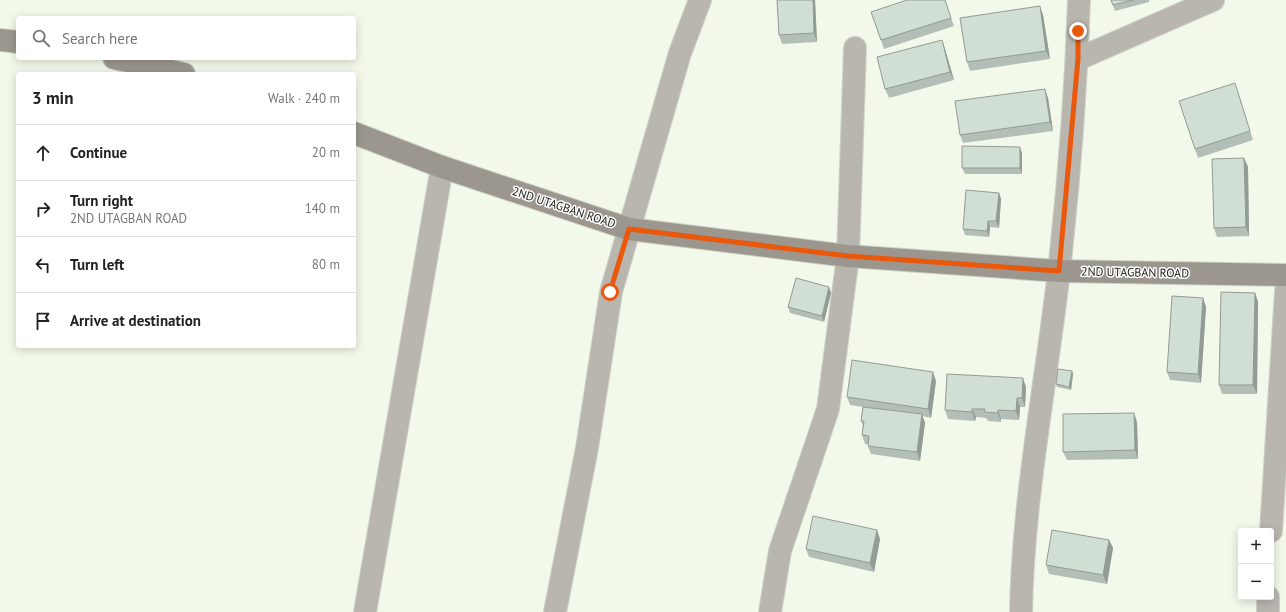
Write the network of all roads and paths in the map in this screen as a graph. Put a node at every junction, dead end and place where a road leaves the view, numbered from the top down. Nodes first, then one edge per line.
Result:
1 (700, 0) edge
2 (1079, 0) edge
3 (1213, 0) edge
4 (0, 40) edge
5 (16, 42) edge
6 (855, 48) dead end
7 (1078, 59) junction
8 (123, 60) edge
9 (175, 72) edge
10 (356, 134) edge
11 (442, 167) junction
12 (629, 229) junction
13 (848, 256) junction
14 (1059, 271) junction
15 (1286, 275) edge
16 (1286, 305) edge
17 (1271, 528) edge
18 (1268, 600) edge
19 (365, 612) edge
20 (555, 612) edge
21 (770, 612) edge
22 (1021, 612) edge
23 (1268, 612) edge

1 - 12 street
2 - 7 street
3 - 7 street
4 - 5 street
6 - 13 street
7 - 14 street
8 - 9 street
10 - 11 street, 2ND UTAGBAN ROAD
11 - 12 street, 2ND UTAGBAN ROAD
11 - 19 street
12 - 13 street, 2ND UTAGBAN ROAD
12 - 20 street
13 - 14 street, 2ND UTAGBAN ROAD
13 - 21 street
14 - 15 street, 2ND UTAGBAN ROAD
14 - 22 street
16 - 17 street
18 - 23 street

